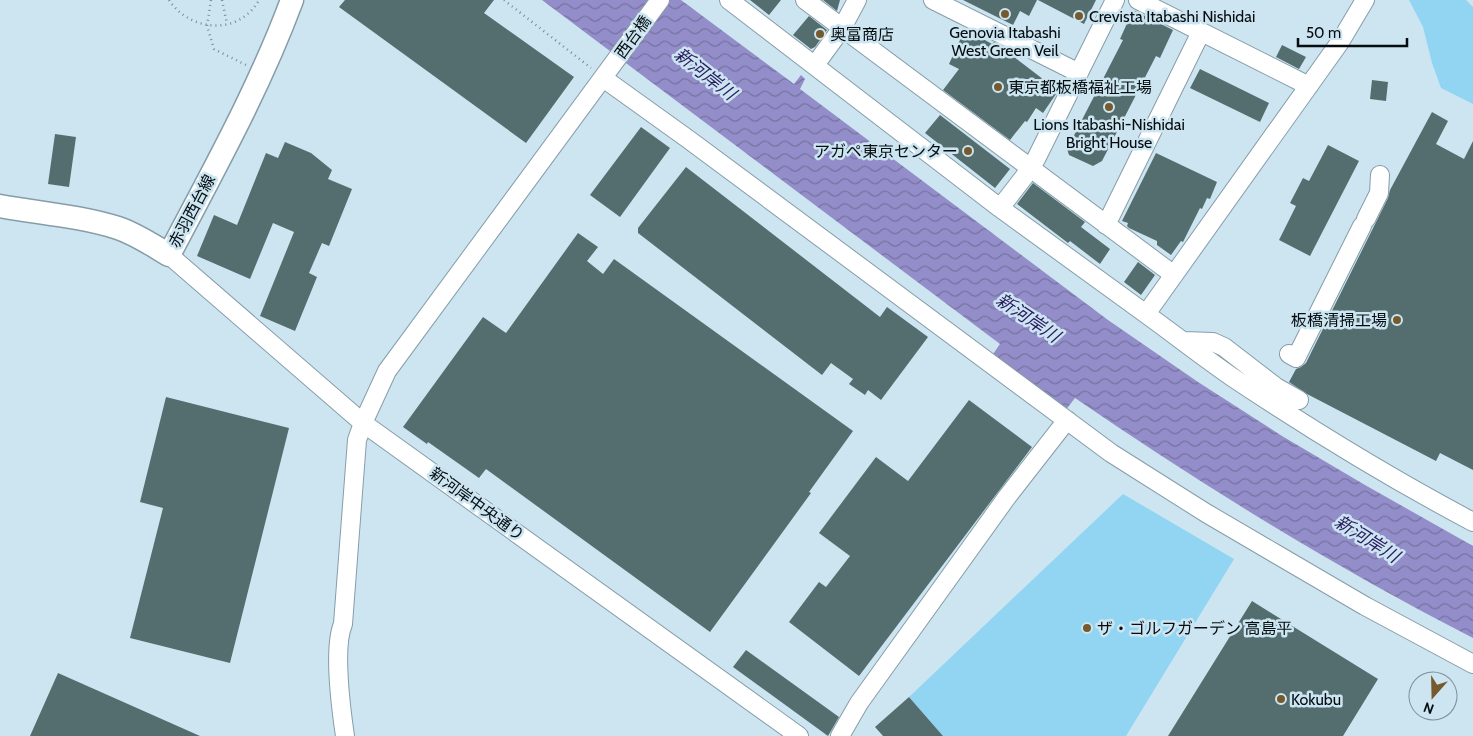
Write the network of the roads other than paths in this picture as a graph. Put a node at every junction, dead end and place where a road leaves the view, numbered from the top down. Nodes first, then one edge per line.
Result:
1 (292, 0) edge
2 (660, 0) edge
3 (729, 0) edge
4 (805, 0) edge
5 (856, 0) edge
6 (933, 0) edge
7 (1115, 0) edge
8 (1138, 0) edge
9 (1358, 2) edge
10 (842, 28) junction
11 (1202, 32) junction
12 (815, 65) junction
13 (1079, 73) junction
14 (604, 75) junction
15 (1309, 86) junction
16 (1030, 168) junction
17 (1380, 175) dead end
18 (0, 206) edge
19 (1000, 208) junction
20 (1106, 225) junction
21 (169, 255) junction
22 (1174, 275) junction
23 (1146, 314) junction
24 (1184, 341) junction
25 (1289, 354) dead end
26 (1299, 400) dead end
27 (1067, 420) junction
28 (363, 423) junction
29 (1473, 522) edge
30 (1473, 664) edge
31 (345, 736) edge
32 (799, 736) edge
33 (840, 736) edge

1 - 21 main road, 赤羽西台線
2 - 14 street, 西台橋
3 - 12 street
4 - 10 street
5 - 10 street
6 - 13 street
7 - 13 street
8 - 11 street
9 - 15 street
10 - 12 street
10 - 16 street
11 - 15 street
11 - 20 street
12 - 19 street
13 - 16 street
14 - 27 street
14 - 28 street, 西台橋
15 - 22 street
16 - 19 street
16 - 20 street
17 - 25 street
18 - 21 main road, 赤羽西台線
19 - 23 street
20 - 22 street
21 - 28 street, 新河岸中央通り
22 - 23 street
23 - 24 street
24 - 26 street
24 - 29 street
27 - 30 street
27 - 33 street
28 - 31 street, 西台橋
28 - 32 street, 新河岸中央通り

